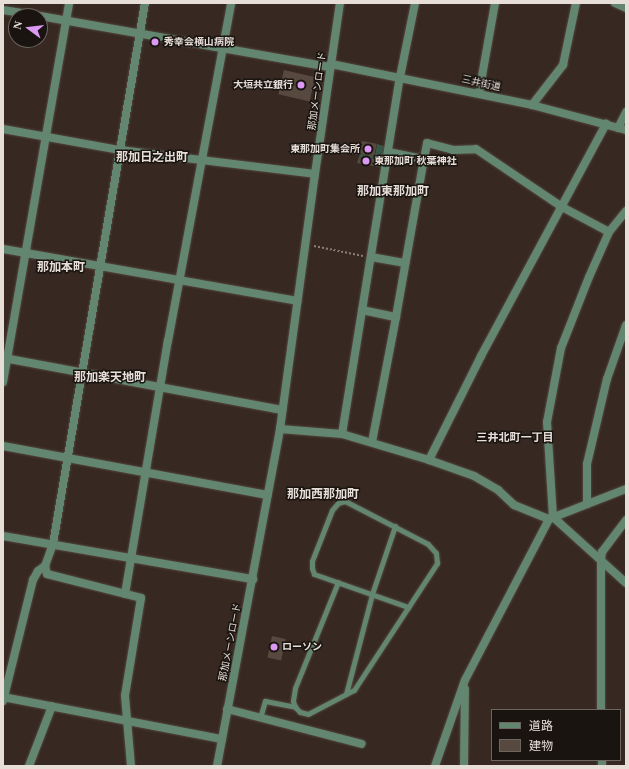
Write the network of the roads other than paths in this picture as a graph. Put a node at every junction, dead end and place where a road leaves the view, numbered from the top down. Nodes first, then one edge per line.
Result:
1 (69, 3) edge
2 (145, 3) edge
3 (231, 3) edge
4 (340, 3) edge
5 (415, 3) edge
6 (495, 3) edge
7 (576, 3) edge
8 (615, 3) edge
9 (626, 8) edge
10 (48, 18) edge
11 (66, 21) junction
12 (140, 34) junction
13 (223, 48) junction
14 (330, 65) junction
15 (400, 77) junction
16 (479, 93) junction
17 (532, 104) junction
18 (626, 112) edge
19 (606, 124) junction
20 (3, 129) edge
21 (622, 129) edge
22 (46, 137) junction
23 (120, 150) junction
24 (388, 152) junction
25 (424, 159) junction
26 (203, 160) junction
27 (314, 174) junction
28 (562, 207) junction
29 (626, 211) edge
30 (609, 232) junction
31 (3, 249) edge
32 (26, 253) junction
33 (371, 257) junction
34 (405, 263) junction
35 (101, 266) junction
36 (181, 280) junction
37 (297, 301) junction
38 (362, 310) junction
39 (396, 317) junction
40 (626, 325) edge
41 (5, 358) edge
42 (83, 372) junction
43 (3, 382) edge
44 (161, 387) junction
45 (282, 410) junction
46 (280, 429) junction
47 (342, 434) junction
48 (372, 442) junction
49 (3, 446) edge
50 (68, 458) junction
51 (430, 460) junction
52 (145, 472) junction
53 (626, 489) edge
54 (268, 495) junction
55 (587, 504) junction
56 (551, 518) junction
57 (626, 520) edge
58 (395, 526) junction
59 (3, 536) edge
60 (53, 544) junction
61 (131, 558) junction
62 (601, 560) junction
63 (45, 566) junction
64 (253, 579) junction
65 (338, 582) junction
66 (626, 583) edge
67 (125, 594) junction
68 (372, 594) junction
69 (408, 607) junction
70 (465, 680) junction
71 (346, 694) junction
72 (3, 698) edge
73 (52, 706) junction
74 (295, 707) junction
75 (227, 709) junction
76 (601, 709) edge
77 (260, 718) junction
78 (128, 720) junction
79 (222, 739) junction
80 (362, 744) dead end
81 (29, 766) edge
82 (131, 766) edge
83 (217, 766) edge
84 (435, 766) edge
85 (464, 766) edge

1 - 11 street
2 - 12 street
3 - 13 street
4 - 14 street, 那加メーンロード
5 - 15 street
6 - 16 street
7 - 17 street
8 - 9 street
10 - 11 street, 三井街道
11 - 12 street, 三井街道
11 - 22 street
12 - 13 street, 三井街道
12 - 23 street
13 - 14 street, 三井街道
13 - 26 street
14 - 15 street, 三井街道
14 - 27 street, 那加メーンロード
15 - 16 street, 三井街道
15 - 24 street
16 - 17 street, 三井街道
17 - 19 street, 三井街道
18 - 21 street
19 - 21 street, 三井街道
19 - 28 street
20 - 22 street
22 - 23 street
22 - 32 street
23 - 26 street
23 - 35 street
24 - 25 street
24 - 33 street
25 - 28 street
25 - 34 street
26 - 27 street
26 - 36 street
27 - 37 street, 那加メーンロード
28 - 30 street
28 - 51 street
29 - 30 street
30 - 56 street
31 - 32 street
32 - 35 street
32 - 41 street
33 - 34 street
33 - 38 street
34 - 39 street
35 - 36 street
35 - 42 street
36 - 37 street
36 - 44 street
37 - 45 street, 那加メーンロード
38 - 39 street
38 - 47 street
39 - 48 street
40 - 55 street
41 - 42 street
41 - 43 street
42 - 44 street
42 - 50 street
44 - 45 street
44 - 52 street
45 - 46 street, 那加メーンロード
46 - 47 street
46 - 54 street, 那加メーンロード
47 - 48 street
48 - 51 street
49 - 50 street
50 - 52 street
50 - 60 street
51 - 56 street
52 - 54 street
52 - 61 street
53 - 55 street
54 - 64 street, 那加メーンロード
55 - 56 street
56 - 62 street
56 - 70 street
57 - 62 street
58 - 65 lane
58 - 68 lane
58 - 69 lane
59 - 60 street
60 - 61 street
60 - 63 street
61 - 64 street
61 - 67 street
62 - 66 street
62 - 76 street
63 - 67 street
63 - 72 street
64 - 75 street, 那加メーンロード
65 - 68 lane
65 - 74 lane
67 - 78 street
68 - 69 lane
68 - 71 lane
69 - 71 lane
70 - 84 street
70 - 85 street
71 - 74 lane
72 - 73 street
73 - 78 street
73 - 81 street
74 - 77 lane
75 - 77 street
75 - 79 street, 那加メーンロード
77 - 80 street
78 - 79 street
78 - 82 street
79 - 83 street, 那加メーンロード

